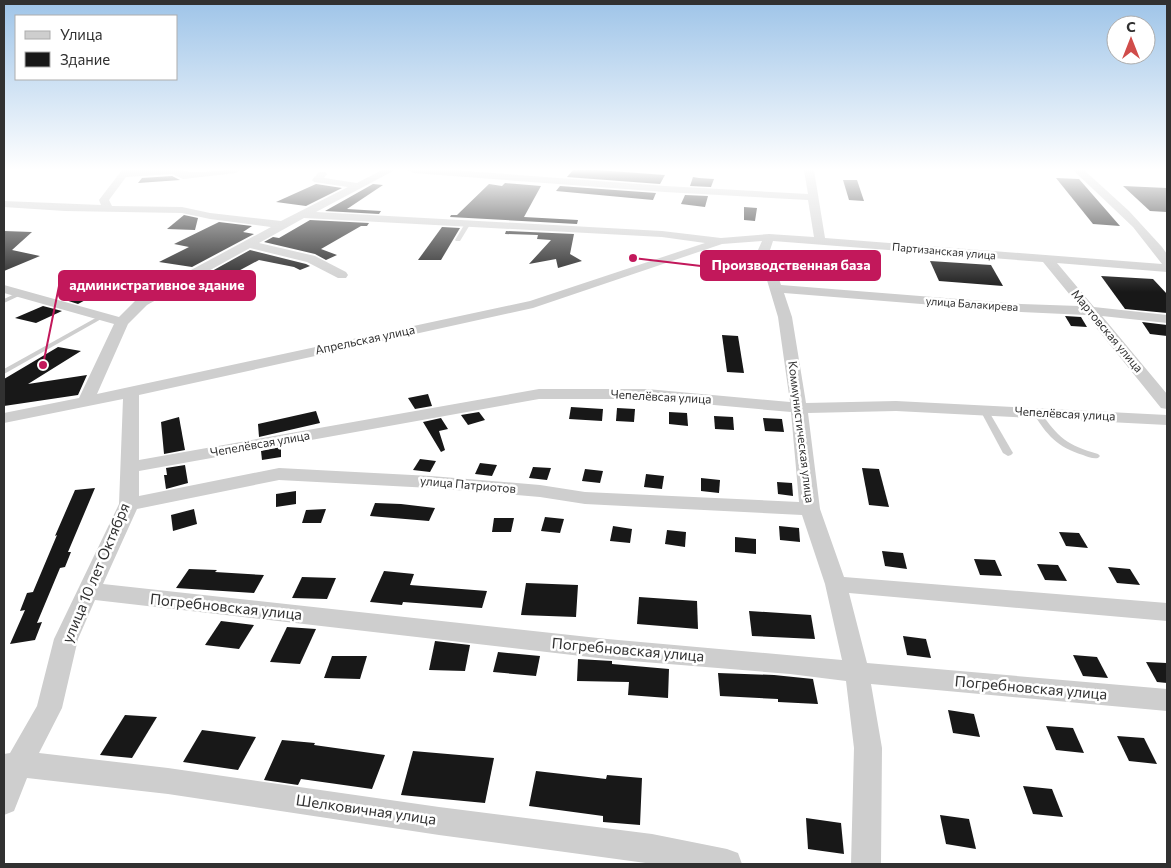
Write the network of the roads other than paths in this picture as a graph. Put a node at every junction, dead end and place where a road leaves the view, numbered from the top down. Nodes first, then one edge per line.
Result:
1 (184, 211) edge
2 (311, 211) edge
3 (814, 211) edge
4 (1122, 211) edge
5 (302, 215) junction
6 (468, 223) junction
7 (283, 225) junction
8 (769, 237) junction
9 (458, 240) dead end
10 (721, 241) junction
11 (820, 241) junction
12 (248, 244) junction
13 (1047, 259) junction
14 (1167, 262) edge
15 (1167, 268) edge
16 (342, 275) dead end
17 (776, 288) junction
18 (4, 289) edge
19 (19, 294) junction
20 (4, 301) edge
21 (1090, 311) junction
22 (101, 317) junction
23 (1167, 319) edge
24 (122, 322) junction
25 (4, 372) edge
26 (131, 392) junction
27 (86, 401) junction
28 (1167, 404) edge
29 (799, 408) junction
30 (984, 410) junction
31 (1037, 413) junction
32 (4, 418) edge
33 (1167, 420) edge
34 (1008, 453) dead end
35 (1096, 456) dead end
36 (130, 467) junction
37 (129, 504) junction
38 (810, 509) junction
39 (836, 584) junction
40 (90, 591) junction
41 (1167, 612) edge
42 (857, 672) junction
43 (1167, 700) edge
44 (11, 766) edge
45 (4, 801) edge
46 (727, 864) edge
47 (866, 864) edge

1 - 7 street
2 - 5 street
3 - 11 street
4 - 14 street
5 - 6 street, Партизанская улица
5 - 7 street
6 - 9 lane
6 - 10 street, Партизанская улица
7 - 12 street
8 - 10 street, Партизанская улица
8 - 11 street, Партизанская улица
8 - 17 street, Коммунистическая улица
10 - 26 street, Апрельская улица
11 - 13 street, Партизанская улица
12 - 16 street
12 - 24 street
13 - 15 street, Партизанская улица
13 - 21 street, Мартовская улица
17 - 21 street, улица Балакирева
17 - 29 street, Коммунистическая улица
18 - 19 street
19 - 20 lane
19 - 22 street
21 - 23 street, улица Балакирева
21 - 28 street, Мартовская улица
22 - 24 street
22 - 25 lane
24 - 27 street
26 - 27 street, Апрельская улица
26 - 36 street, улица 10 лет Октября
27 - 32 street, Апрельская улица
29 - 30 street, Чепелёвсая улица
29 - 36 street, Чепелёвсая улица
29 - 38 street, Коммунистическая улица
30 - 31 street, Чепелёвсая улица
30 - 34 lane
31 - 33 street, Чепелёвсая улица
31 - 35 lane
36 - 37 street, улица 10 лет Октября
37 - 38 street, улица Патриотов
37 - 40 street, улица 10 лет Октября
38 - 39 street, Коммунистическая улица
39 - 41 street
39 - 42 street, Коммунистическая улица
40 - 42 street, Погребновская улица
40 - 44 street, улица 10 лет Октября
42 - 43 street, Погребновская улица
42 - 47 street, Коммунистическая улица
44 - 45 street, улица 10 лет Октября
44 - 46 street, Шелковичная улица

